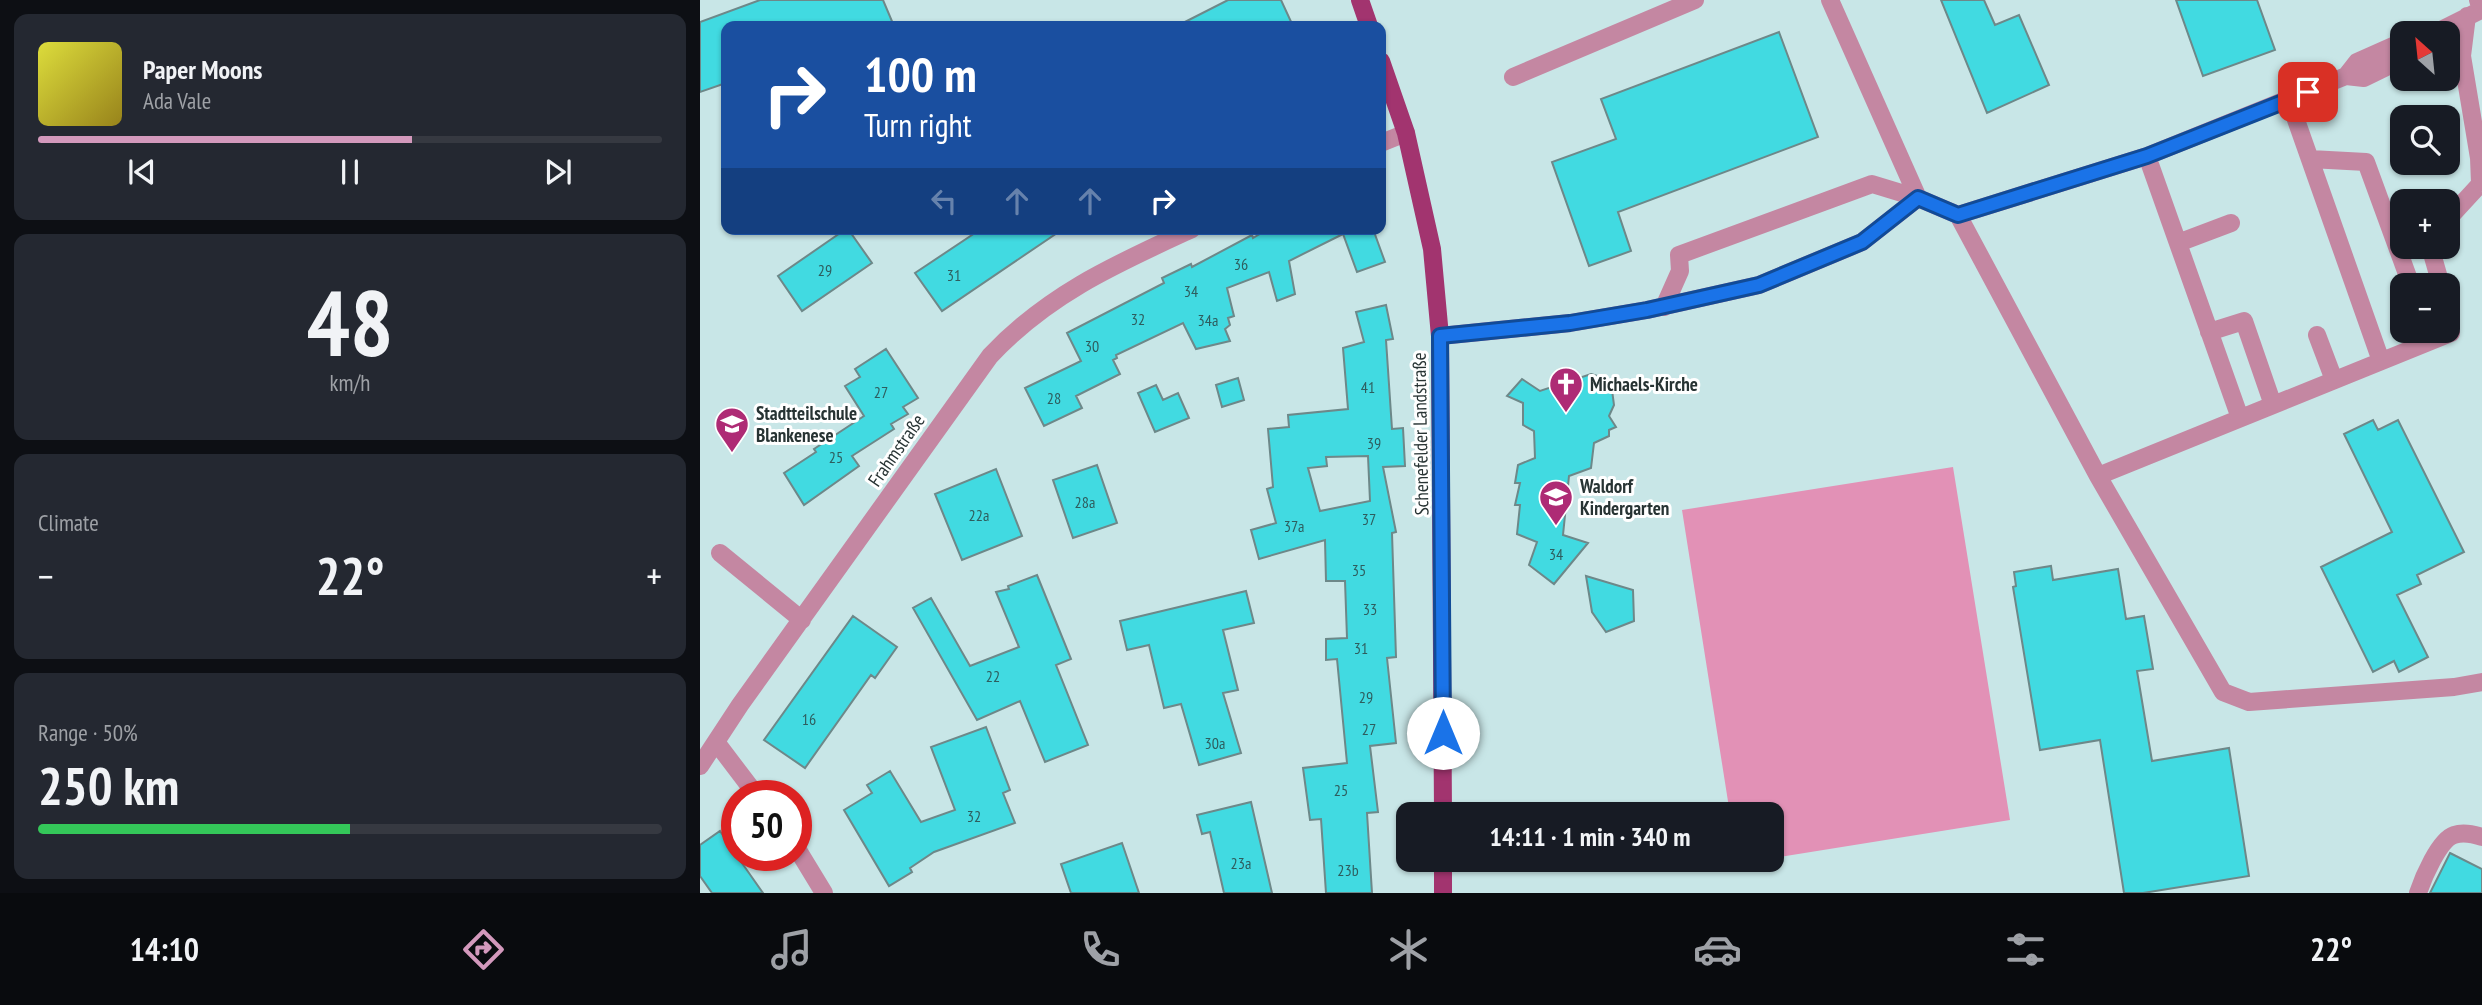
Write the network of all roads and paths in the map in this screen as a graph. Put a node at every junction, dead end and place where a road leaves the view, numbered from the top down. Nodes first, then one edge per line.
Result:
1 (1360, 0) edge
2 (1695, 0) edge
3 (1830, 0) edge
4 (2477, 0) edge
5 (2468, 16) junction
6 (1367, 21) edge
7 (2458, 21) edge
8 (2390, 47) edge
9 (2390, 66) edge
10 (1386, 75) edge
11 (2346, 76) junction
12 (1513, 77) dead end
13 (2289, 100) junction
14 (1406, 133) junction
15 (1386, 141) edge
16 (2147, 156) junction
17 (2310, 159) junction
18 (2481, 182) edge
19 (1918, 198) junction
20 (2460, 207) edge
21 (1958, 215) junction
22 (2231, 223) dead end
23 (1179, 235) edge
24 (2178, 243) junction
25 (2407, 273) edge
26 (1664, 307) junction
27 (2209, 332) junction
28 (2317, 335) dead end
29 (1440, 336) junction
30 (2416, 343) edge
31 (2381, 361) junction
32 (2334, 380) junction
33 (2273, 405) junction
34 (2240, 418) junction
35 (2098, 476) junction
36 (720, 553) dead end
37 (802, 620) junction
38 (2482, 681) edge
39 (716, 742) junction
40 (700, 766) edge
41 (745, 780) edge
42 (1443, 802) edge
43 (2482, 837) edge
44 (811, 871) edge
45 (1443, 872) edge
46 (824, 893) edge
47 (1443, 893) edge
48 (2418, 893) edge

1 - 6 main road
2 - 12 street
3 - 19 street
4 - 5 street
5 - 7 street
5 - 18 street
8 - 11 street
9 - 11 street
10 - 14 main road, Schenefelder Landstraße
11 - 13 street
13 - 16 street
13 - 17 street
14 - 15 street
14 - 29 main road, Schenefelder Landstraße
16 - 21 street
16 - 24 street
17 - 25 street
17 - 31 street
18 - 20 street
19 - 21 street
19 - 26 street
19 - 26 street
21 - 35 street
22 - 24 street
23 - 37 street, Frahmstraße
24 - 27 street
26 - 29 street
27 - 33 street
27 - 34 street
28 - 32 street
29 - 42 main road, Schenefelder Landstraße
30 - 31 street
31 - 32 street
32 - 33 street
33 - 34 street
34 - 35 street
35 - 38 street
36 - 37 street
37 - 39 street, Frahmstraße
39 - 40 street, Frahmstraße
39 - 41 street
43 - 48 street
44 - 46 street
45 - 47 main road

